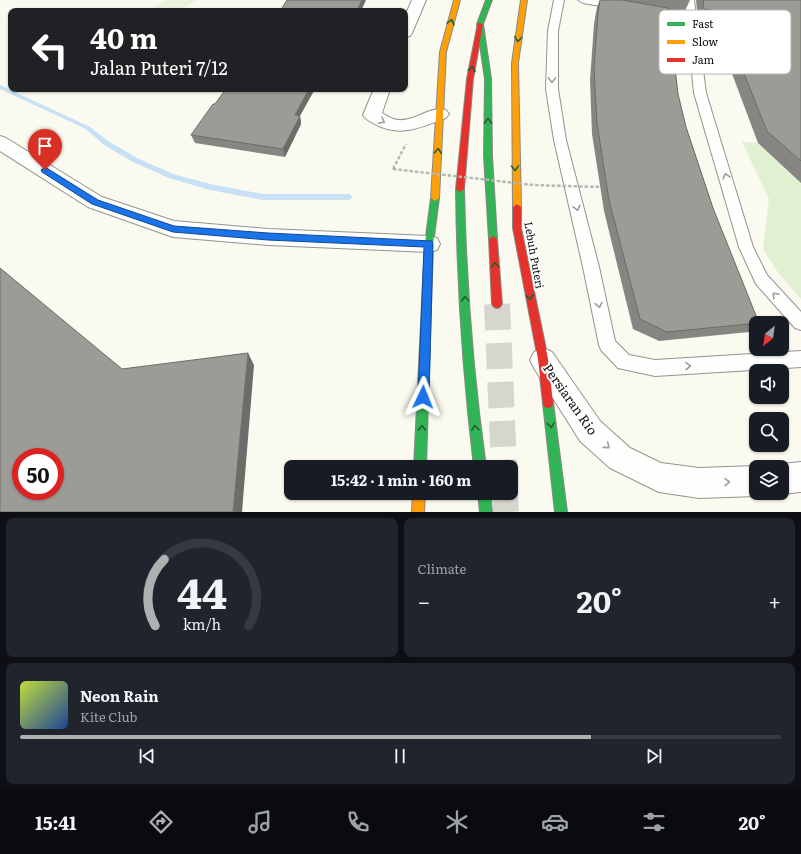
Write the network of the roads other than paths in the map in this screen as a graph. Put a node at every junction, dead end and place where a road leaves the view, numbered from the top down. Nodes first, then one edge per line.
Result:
1 (419, 0) edge
2 (457, 0) edge
3 (489, 0) edge
4 (524, 0) edge
5 (559, 0) edge
6 (583, 0) edge
7 (689, 0) edge
8 (690, 10) edge
9 (659, 13) edge
10 (480, 24) junction
11 (408, 26) edge
12 (698, 74) edge
13 (381, 92) edge
14 (440, 114) junction
15 (2, 146) edge
16 (451, 213) dead end
17 (429, 244) junction
18 (461, 246) junction
19 (497, 304) tunnel mouth
20 (801, 323) edge
21 (543, 359) junction
22 (801, 360) edge
23 (420, 460) edge
24 (479, 460) edge
25 (801, 477) edge
26 (789, 478) edge
27 (749, 482) edge
28 (419, 500) edge
29 (485, 500) edge
30 (418, 512) edge
31 (486, 512) edge
32 (561, 512) edge

1 - 11 street
14 -> 2 main road
3 - 10 main road
4 -> 21 main road, Lebuh Puteri
5 -> 22 lane
6 - 9 lane
7 - 8 lane
18 -> 10 main road
19 -> 10 main road
20 -> 12 lane
13 -> 14 street
17 -> 14 main road
15 - 17 street
16 - 18 main road
23 -> 17 main road
24 -> 18 main road
21 -> 27 street, Persiaran Rio
21 -> 32 main road, Lebuh Puteri
25 - 26 street
28 - 30 main road
29 - 31 main road

